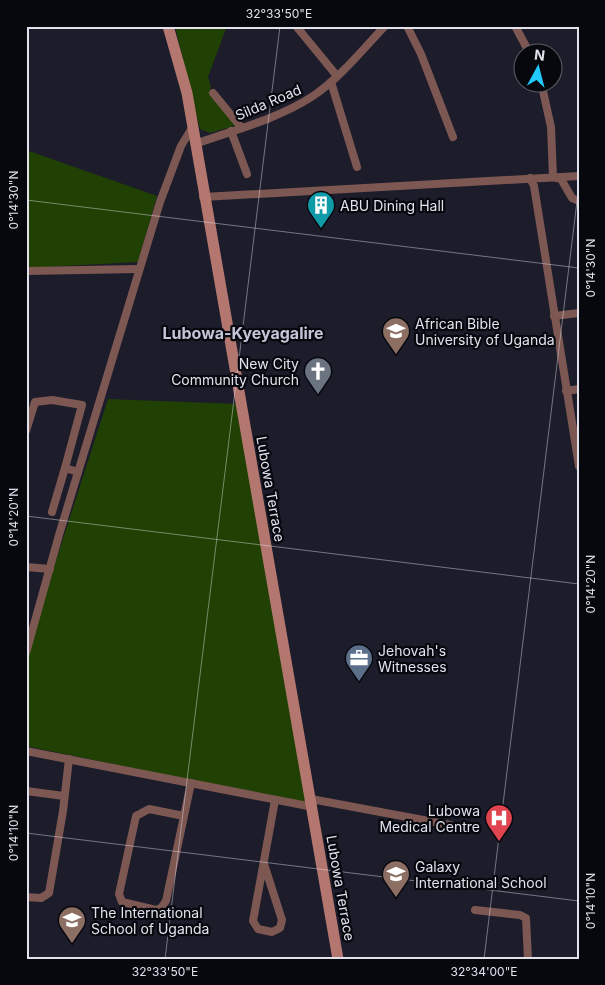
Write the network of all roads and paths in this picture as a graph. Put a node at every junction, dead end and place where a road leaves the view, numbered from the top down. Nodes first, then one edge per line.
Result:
1 (168, 26) edge
2 (296, 26) edge
3 (385, 26) edge
4 (407, 26) edge
5 (515, 26) edge
6 (524, 42) edge
7 (337, 76) junction
8 (330, 82) junction
9 (213, 92) dead end
10 (543, 92) edge
11 (241, 127) junction
12 (192, 128) junction
13 (231, 131) junction
14 (453, 137) dead end
15 (195, 144) junction
16 (357, 168) dead end
17 (247, 174) dead end
18 (579, 176) edge
19 (553, 177) junction
20 (530, 178) junction
21 (204, 197) junction
22 (579, 201) edge
23 (139, 269) junction
24 (26, 271) edge
25 (579, 313) edge
26 (554, 316) junction
27 (579, 389) edge
28 (566, 391) junction
29 (26, 431) edge
30 (577, 443) edge
31 (579, 466) edge
32 (65, 468) junction
33 (78, 472) junction
34 (52, 512) dead end
35 (26, 568) edge
36 (50, 569) junction
37 (26, 653) edge
38 (26, 751) edge
39 (69, 759) junction
40 (191, 783) junction
41 (26, 791) edge
42 (64, 796) junction
43 (275, 800) junction
44 (312, 803) junction
45 (184, 816) junction
46 (450, 825) dead end
47 (264, 864) junction
48 (26, 897) edge
49 (475, 910) dead end
50 (338, 959) edge
51 (528, 959) edge

1 - 12 street, Lubowa Terrace
2 - 7 street
3 - 7 street, Silda Road
4 - 14 street
5 - 6 street
7 - 8 street, Silda Road
8 - 11 street, Silda Road
8 - 16 street
9 - 11 street
10 - 19 street
11 - 13 street, Silda Road
12 - 15 street, Lubowa Terrace
12 - 23 street
13 - 15 street, Silda Road
13 - 17 street
15 - 21 street, Lubowa Terrace
18 - 19 street
19 - 20 street
19 - 22 street
20 - 21 street
20 - 26 street
21 - 44 street, Lubowa Terrace
23 - 24 street
23 - 33 street
25 - 26 street
26 - 28 street
27 - 28 street
28 - 30 street
29 - 32 street
30 - 31 street
32 - 33 street
32 - 34 street
33 - 36 street
35 - 36 street
36 - 37 street
38 - 39 street
39 - 40 street
39 - 42 street
40 - 43 street
40 - 45 street
41 - 42 street
42 - 48 street
43 - 44 street
43 - 47 street
44 - 46 street
44 - 50 street, Lubowa Terrace
45 - 45 street
47 - 47 street
49 - 51 street

